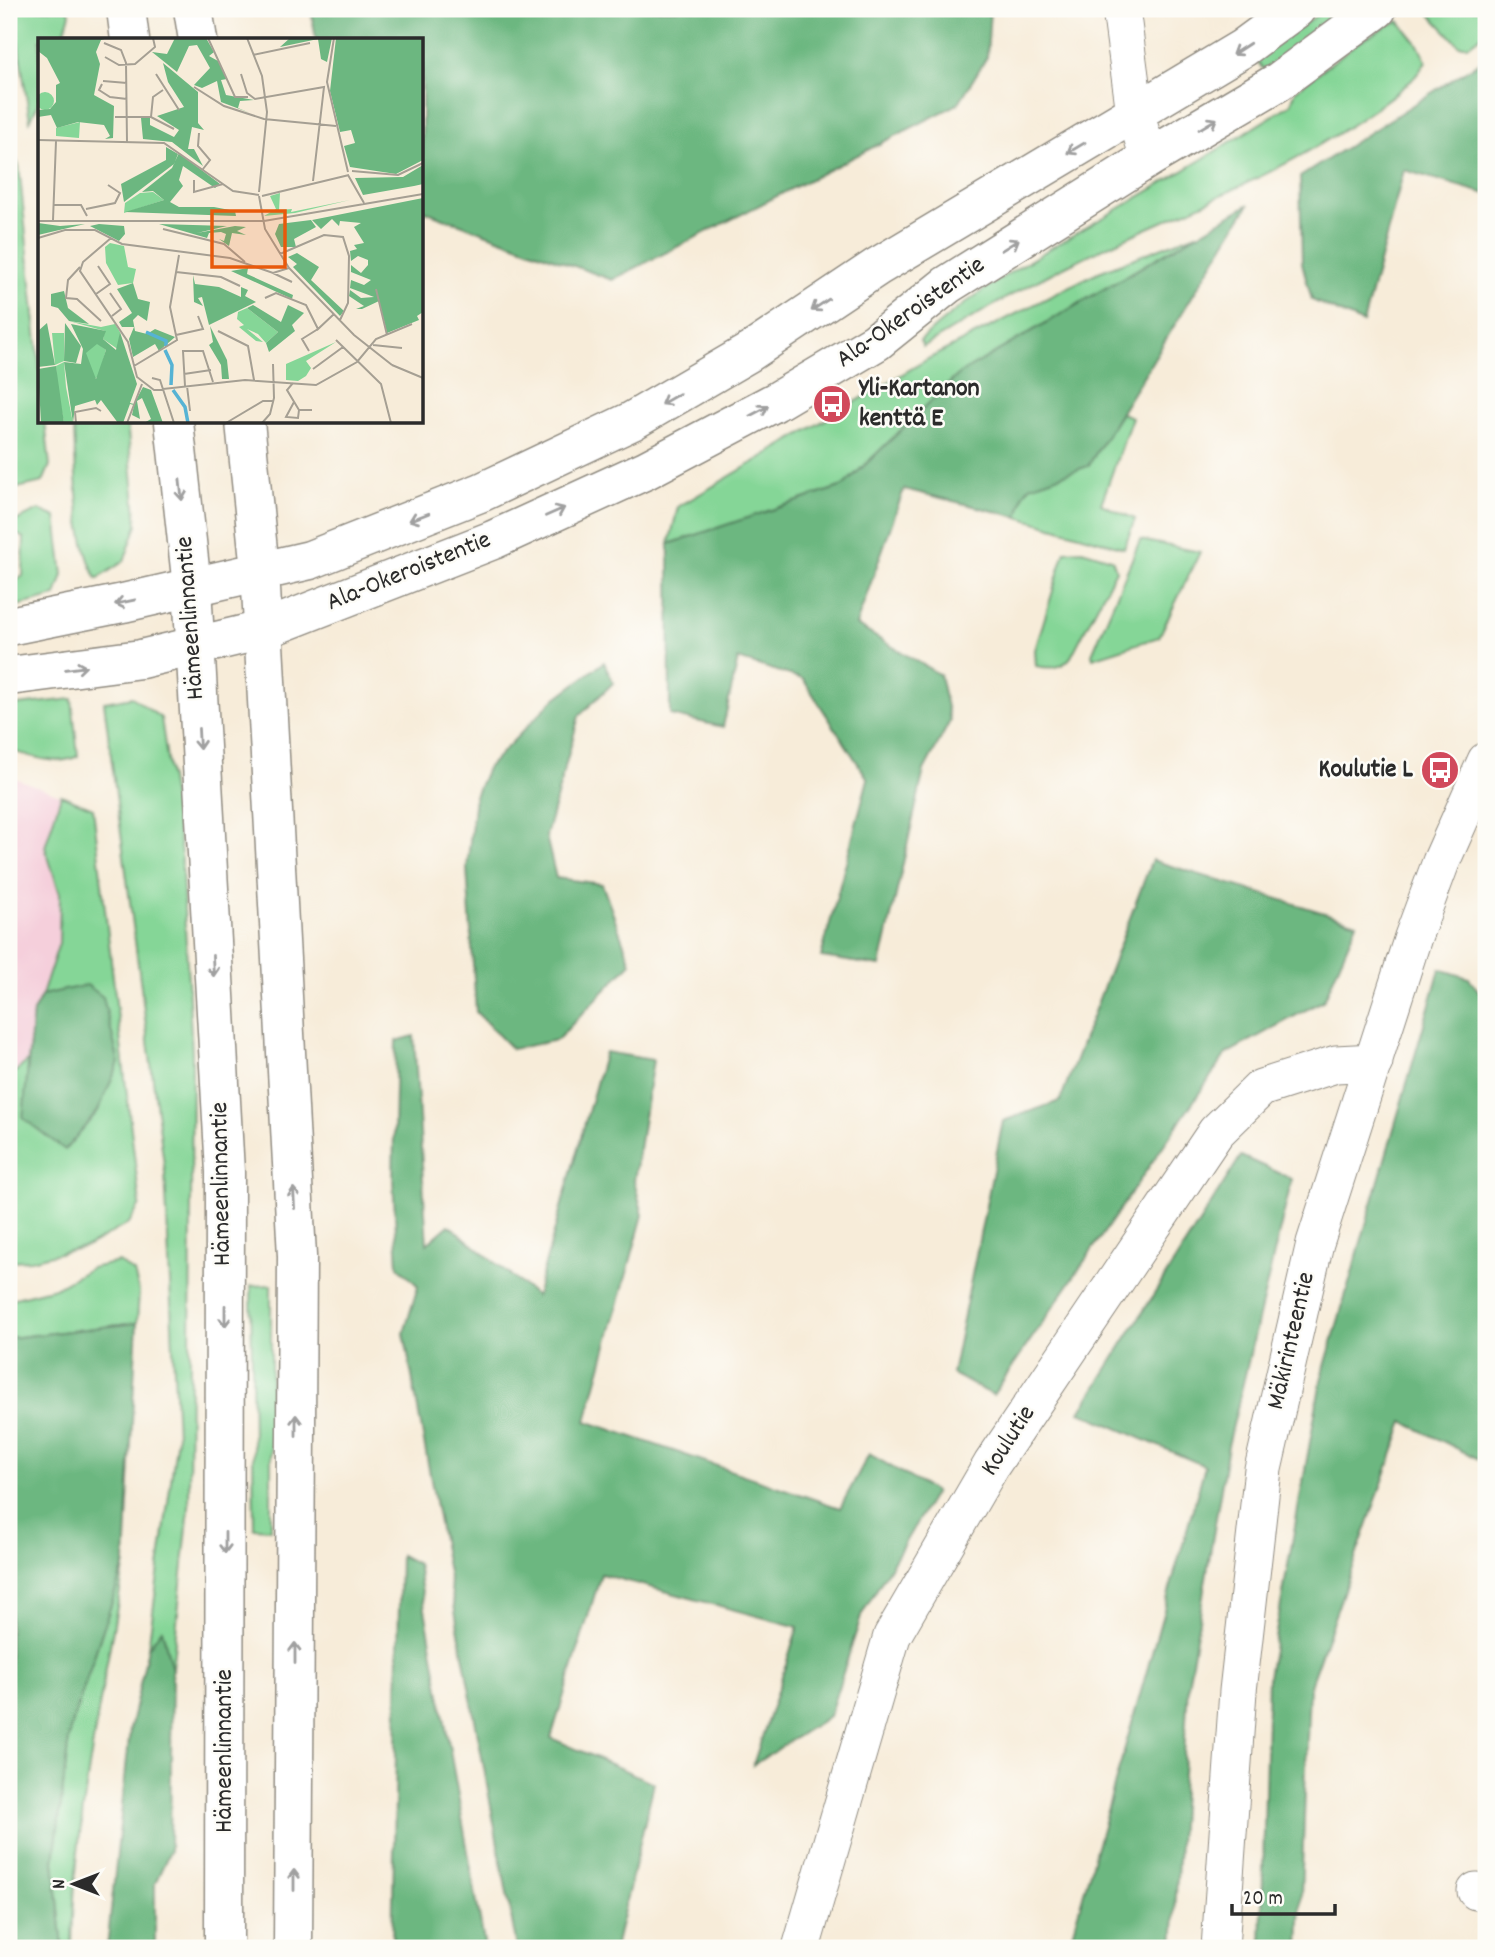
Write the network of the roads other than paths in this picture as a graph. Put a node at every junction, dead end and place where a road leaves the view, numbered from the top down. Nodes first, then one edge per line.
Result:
1 (126, 9) edge
2 (193, 9) edge
3 (1121, 9) edge
4 (1296, 9) edge
5 (1377, 9) edge
6 (130, 38) edge
7 (198, 38) edge
8 (1135, 113) junction
9 (1149, 158) junction
10 (174, 424) edge
11 (246, 424) edge
12 (260, 570) junction
13 (192, 587) junction
14 (9, 625) edge
15 (263, 630) junction
16 (194, 646) junction
17 (9, 677) edge
18 (1486, 761) edge
19 (1374, 1062) junction
20 (224, 1948) edge
21 (293, 1948) edge
22 (801, 1948) edge
23 (1220, 1948) edge

1 - 6 main road
2 - 7 main road
3 - 8 street
4 -> 8 main road, Ala-Okeroistentie
9 -> 5 main road, Ala-Okeroistentie
8 - 9 street
8 -> 12 main road, Ala-Okeroistentie
15 -> 9 main road, Ala-Okeroistentie
10 -> 13 main road, Hämeenlinnantie
11 - 12 main road
12 - 13 main road, Ala-Okeroistentie
12 - 15 main road
13 -> 14 main road, Ala-Okeroistentie
13 - 16 main road, Hämeenlinnantie
15 - 16 main road, Ala-Okeroistentie
21 -> 15 main road
17 -> 16 main road, Ala-Okeroistentie
16 -> 20 main road, Hämeenlinnantie
18 - 19 street, Mäkirinteentie
19 - 22 street, Koulutie
19 - 23 street, Mäkirinteentie

